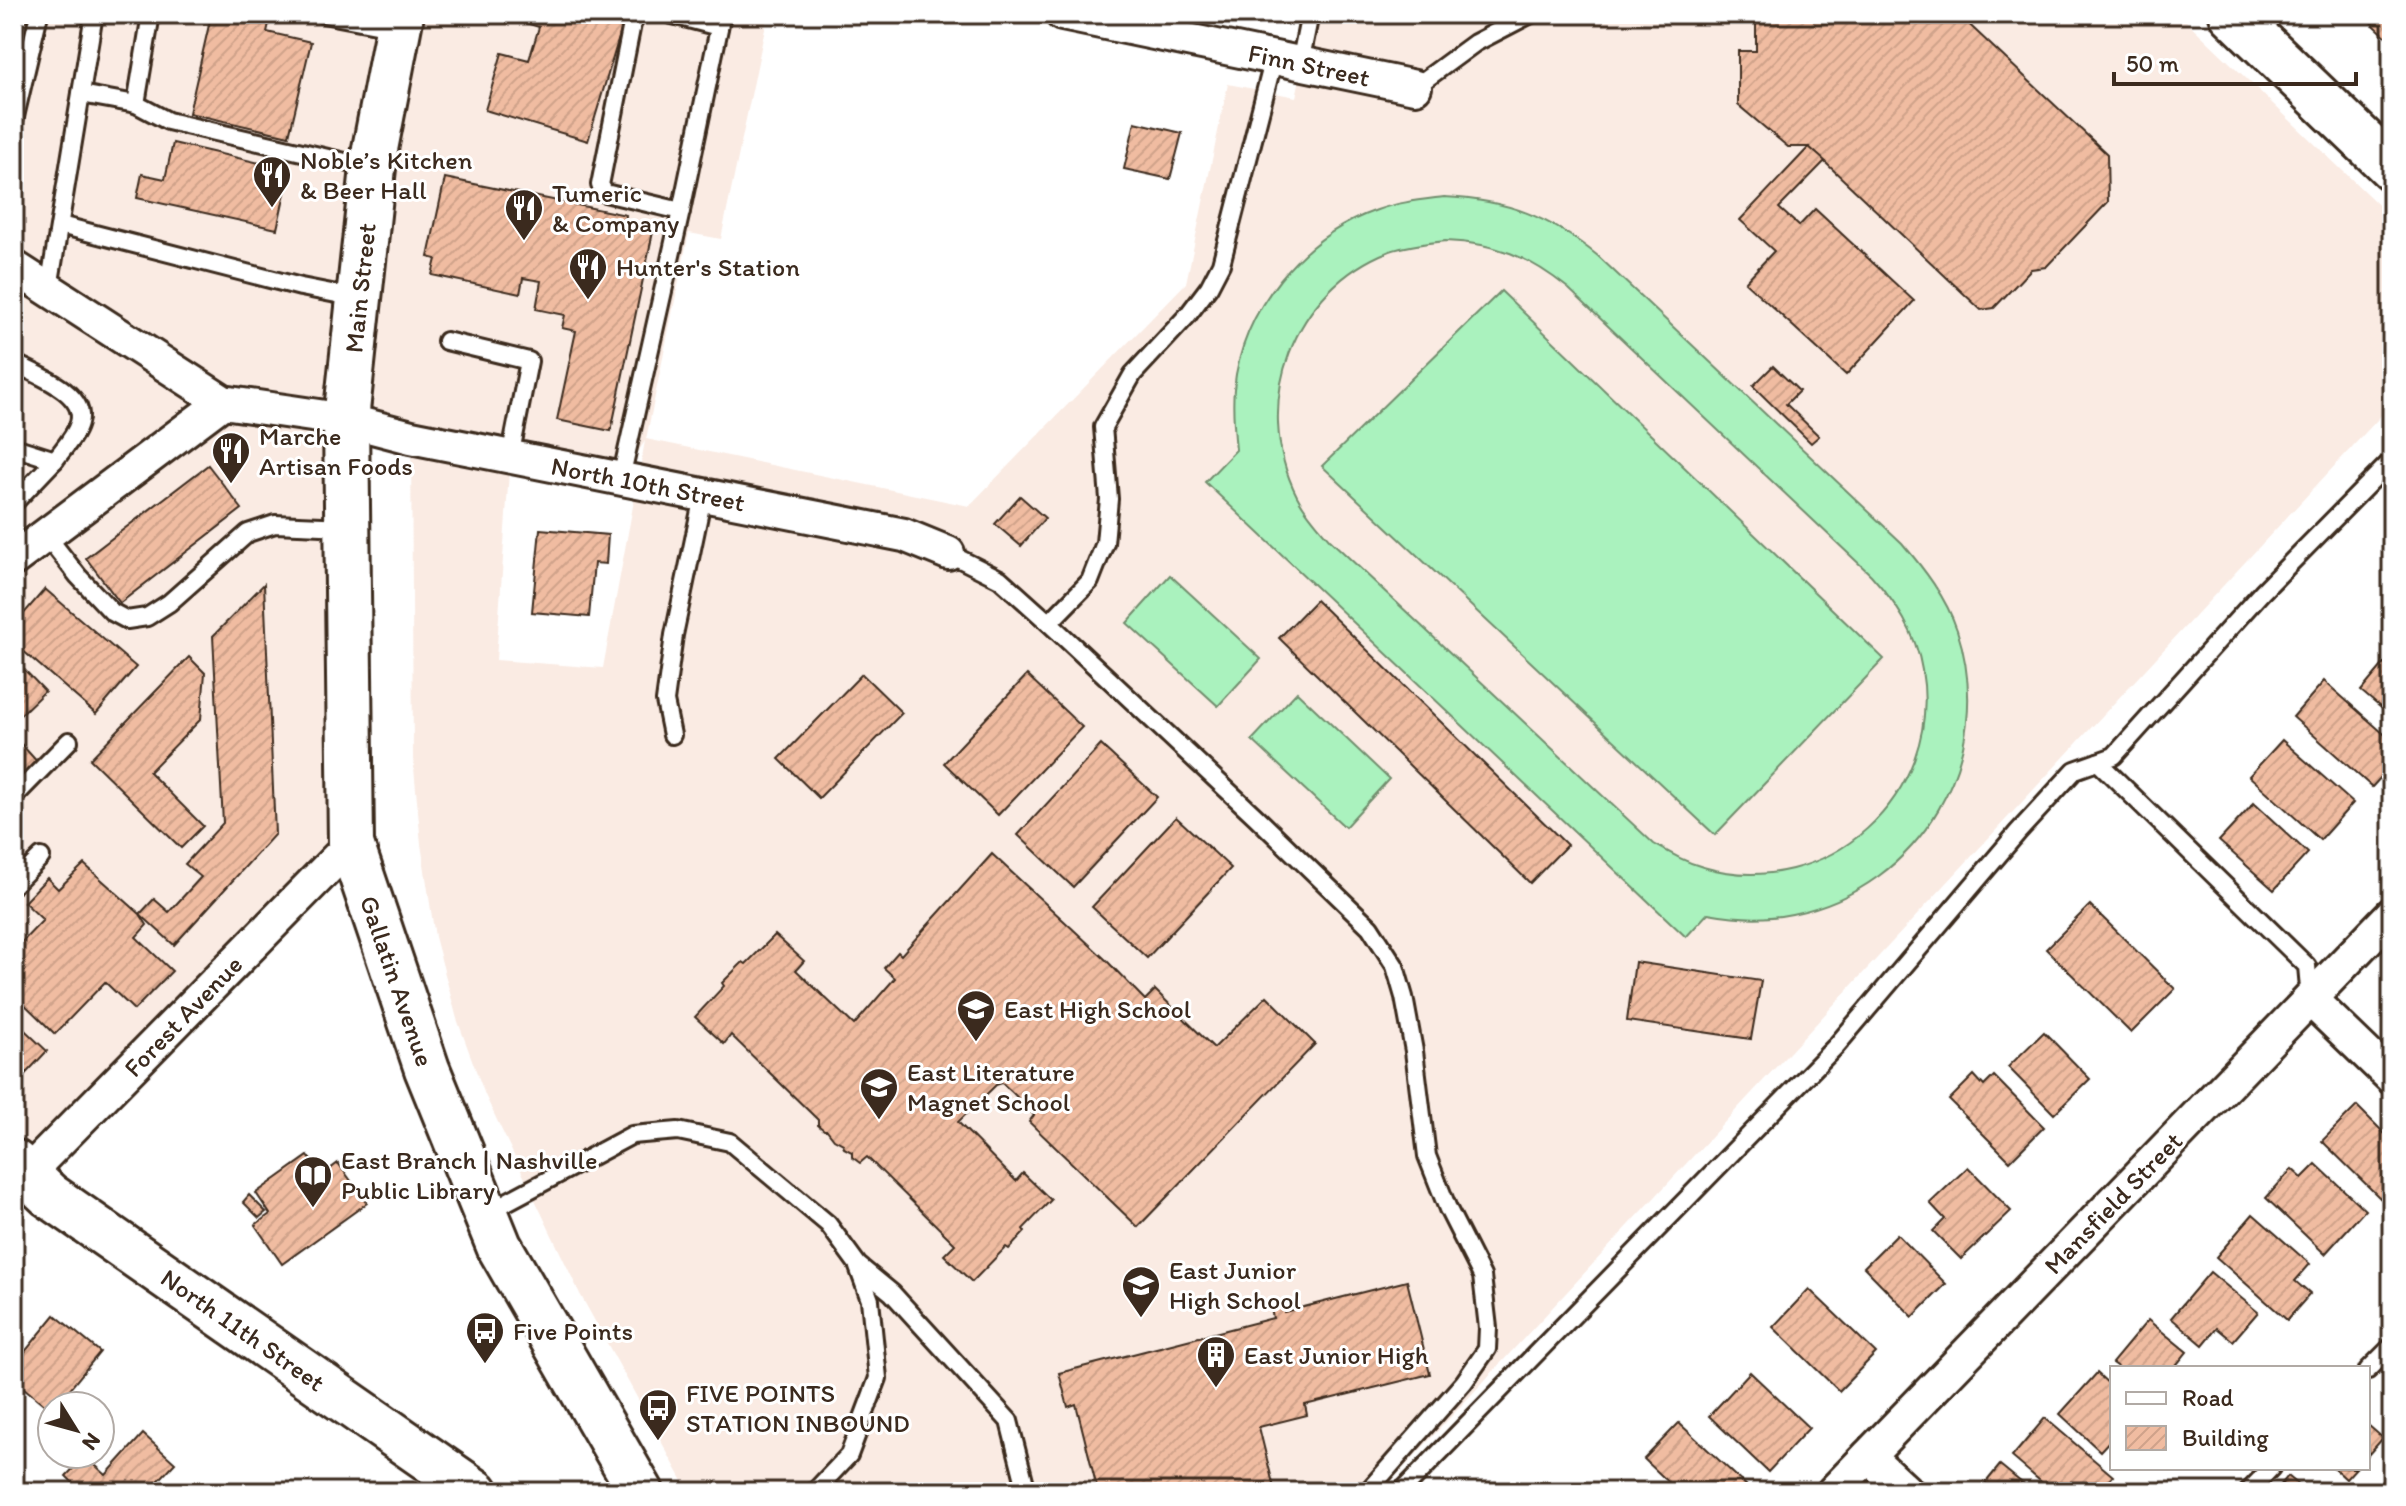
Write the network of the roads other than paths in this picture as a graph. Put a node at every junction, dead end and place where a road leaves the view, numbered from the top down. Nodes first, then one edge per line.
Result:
1 (39, 14) edge
2 (94, 14) edge
3 (151, 14) edge
4 (638, 14) edge
5 (669, 14) edge
6 (1062, 14) edge
7 (1310, 14) edge
8 (1531, 14) edge
9 (2232, 14) edge
10 (334, 15) edge
11 (720, 20) edge
12 (400, 21) edge
13 (1287, 60) junction
14 (1415, 87) joint
15 (81, 94) junction
16 (136, 104) junction
17 (14, 121) edge
18 (373, 168) junction
19 (2392, 168) edge
20 (681, 211) junction
21 (60, 225) junction
22 (14, 267) edge
23 (49, 288) junction
24 (359, 298) junction
25 (446, 341) dead end
26 (14, 363) edge
27 (223, 402) junction
28 (346, 420) junction
29 (14, 447) edge
30 (510, 457) junction
31 (55, 460) junction
32 (2392, 460) edge
33 (621, 478) junction
34 (703, 496) junction
35 (14, 503) edge
36 (347, 527) junction
37 (46, 535) junction
38 (948, 553) joint
39 (14, 559) edge
40 (1049, 623) junction
41 (672, 735) dead end
42 (69, 741) dead end
43 (2098, 762) junction
44 (14, 797) edge
45 (351, 844) junction
46 (41, 857) dead end
47 (14, 884) edge
48 (2392, 914) edge
49 (2310, 999) junction
50 (2392, 1078) edge
51 (18, 1174) edge
52 (486, 1213) junction
53 (858, 1265) junction
54 (2392, 1346) edge
55 (2370, 1368) edge
56 (1868, 1456) junction
57 (2269, 1470) edge
58 (476, 1492) edge
59 (641, 1492) edge
60 (814, 1492) edge
61 (1027, 1492) edge
62 (1367, 1492) edge
63 (1401, 1492) edge
64 (1833, 1492) edge
65 (1907, 1492) edge
66 (2248, 1492) edge

1 - 17 lane
2 - 15 lane
3 - 16 lane
4 - 20 lane
5 - 11 lane
6 - 13 street, Finn Street
7 - 13 lane
8 - 14 lane
9 - 19 main road
10 - 12 lane
11 - 20 lane
12 - 18 main road, Main Street
13 - 14 street, Finn Street
13 - 40 lane
15 - 16 lane
15 - 21 lane
16 - 18 lane
18 - 24 main road, Main Street
20 - 33 lane
21 - 23 lane
21 - 24 lane
22 - 23 street
23 - 27 street
24 - 28 main road, Main Street
25 - 30 lane
26 - 31 lane
27 - 28 street, North 10th Street
27 - 37 street
28 - 30 street, North 10th Street
28 - 36 main road, Gallatin Avenue
29 - 31 lane
30 - 33 street, North 10th Street
31 - 35 lane
32 - 43 lane
33 - 34 street, North 10th Street
34 - 38 street, North 10th Street
34 - 41 lane
36 - 37 lane
36 - 45 main road, Gallatin Avenue
37 - 39 street
38 - 40 lane
40 - 62 lane
42 - 44 lane
43 - 49 lane
43 - 63 lane
45 - 51 street, Forest Avenue
45 - 52 main road, Gallatin Avenue
46 - 47 lane
48 - 49 street, Mansfield Street
49 - 50 street
49 - 56 street, Mansfield Street
51 - 58 main road, North 11th Street
52 - 53 lane
52 - 59 main road, Gallatin Avenue
53 - 60 lane
53 - 61 lane
54 - 55 lane
56 - 64 street, Mansfield Street
56 - 65 street
57 - 66 lane

